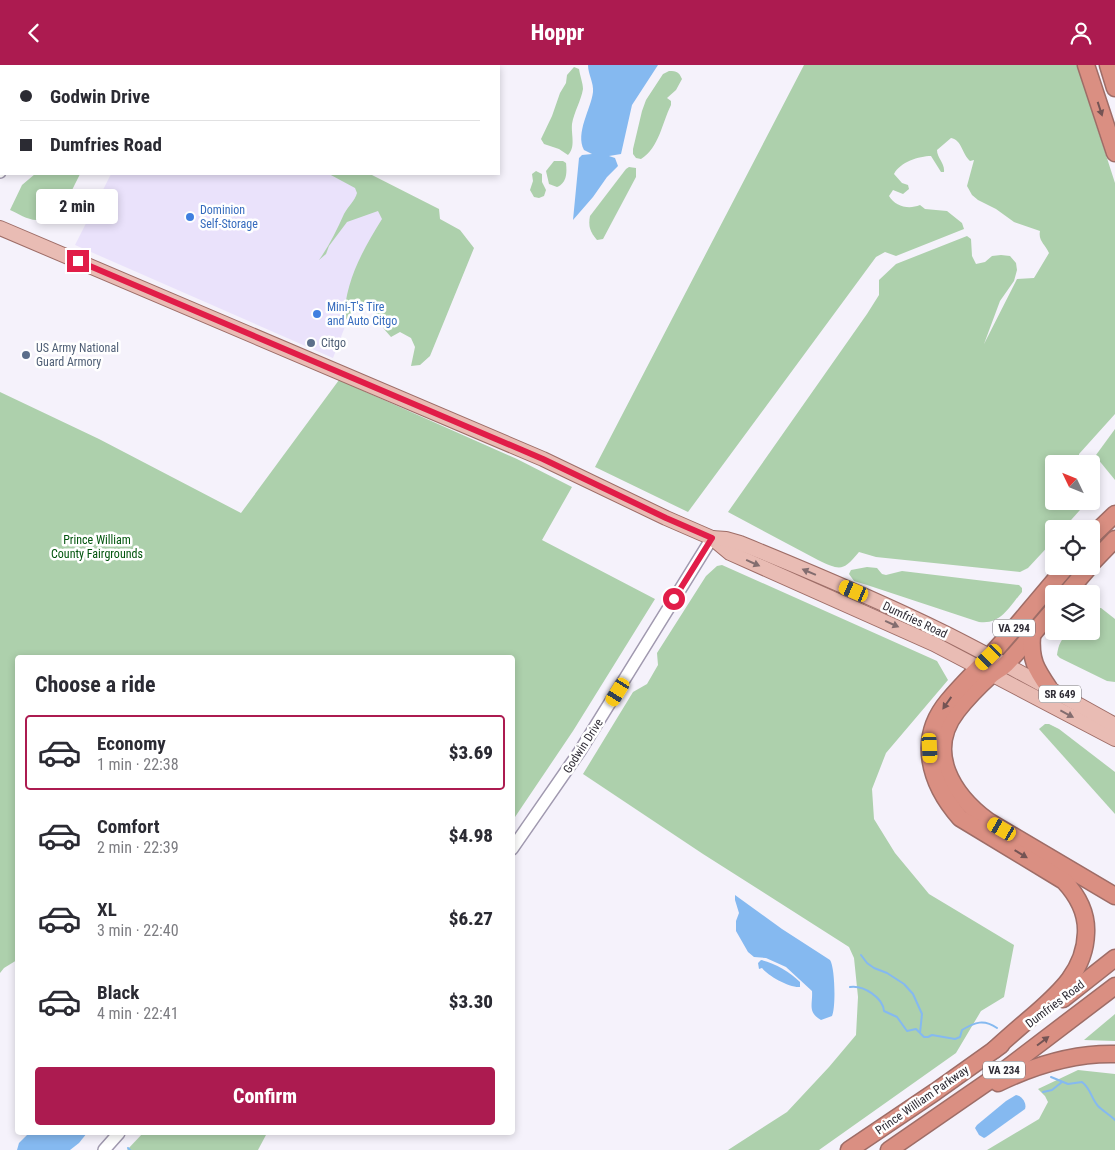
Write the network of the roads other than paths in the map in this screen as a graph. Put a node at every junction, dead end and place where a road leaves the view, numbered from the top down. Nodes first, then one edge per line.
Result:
1 (1086, 65) edge
2 (1108, 65) edge
3 (1115, 88) edge
4 (1115, 153) edge
5 (0, 228) edge
6 (1115, 514) edge
7 (1100, 528) edge
8 (712, 538) junction
9 (1115, 539) edge
10 (1100, 555) edge
11 (1059, 575) edge
12 (1082, 575) edge
13 (1073, 585) edge
14 (1045, 620) edge
15 (1032, 635) junction
16 (991, 666) junction
17 (1049, 688) junction
18 (1115, 725) edge
19 (1115, 739) edge
20 (515, 845) edge
21 (1115, 896) edge
22 (1115, 958) edge
23 (1115, 986) edge
24 (994, 1050) junction
25 (1115, 1055) edge
26 (944, 1113) junction
27 (117, 1135) edge
28 (104, 1150) edge
29 (849, 1150) edge
30 (889, 1150) edge

1 -> 4 highway
2 - 3 highway
5 - 8 main road, Dumfries Road
6 - 7 highway
8 - 16 main road, Dumfries Road
8 - 20 street, Godwin Drive
9 - 10 highway
11 - 16 highway, VA 294
12 - 13 highway
14 - 15 highway, VA 294
15 - 16 highway, VA 294
15 - 17 highway
16 - 17 main road, SR 649
16 -> 19 main road, SR 649
16 - 21 highway
16 -> 24 highway
17 - 18 main road, SR 649
22 - 24 highway, Dumfries Road / VA 234
26 -> 23 highway, Prince William Parkway / VA 234
24 - 29 highway, Prince William Parkway / VA 234
25 - 26 highway
26 - 30 highway, Prince William Parkway / VA 234
27 - 28 street

